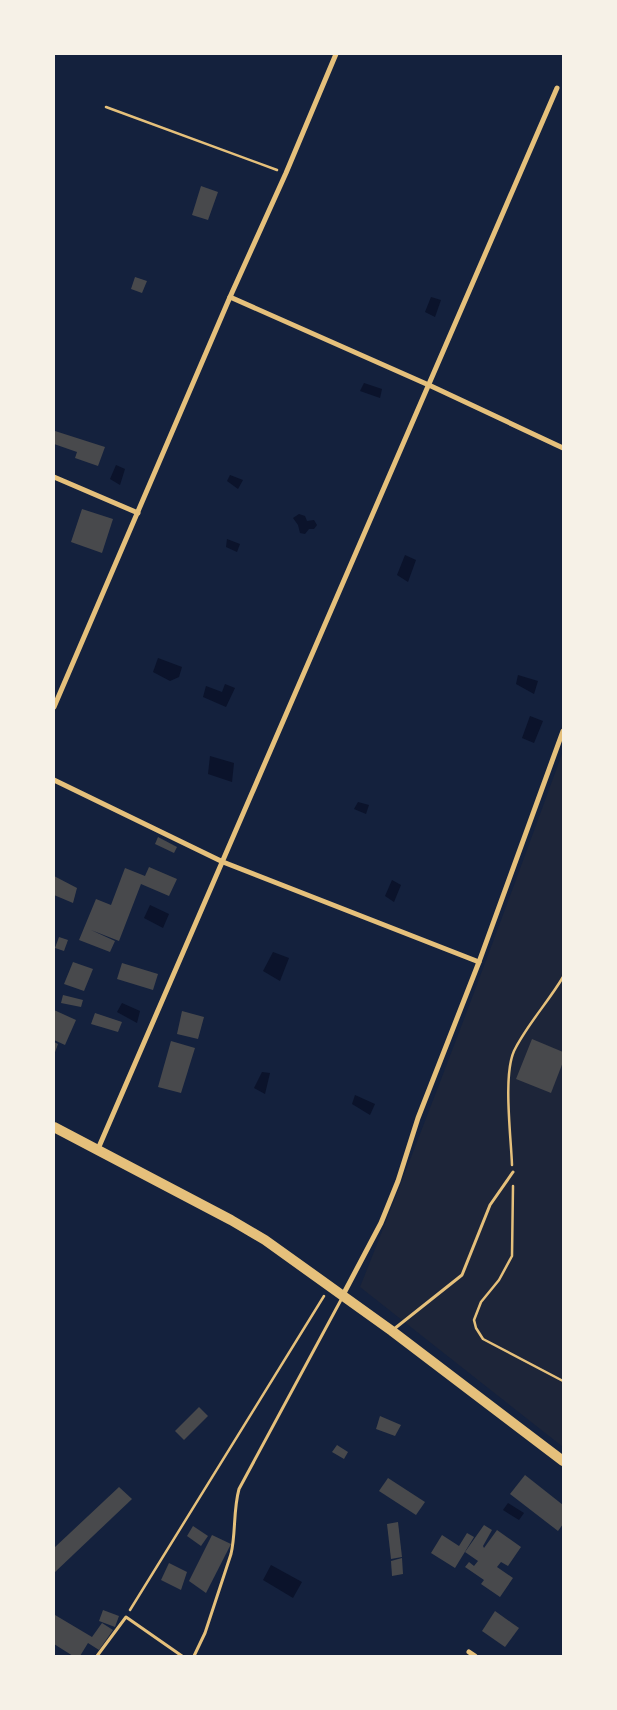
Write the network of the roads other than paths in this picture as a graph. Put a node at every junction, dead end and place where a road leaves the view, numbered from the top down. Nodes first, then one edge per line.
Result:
1 (336, 54) edge
2 (557, 88) dead end
3 (230, 297) junction
4 (431, 386) junction
5 (563, 448) edge
6 (54, 477) edge
7 (138, 513) junction
8 (56, 694) edge
9 (54, 707) edge
10 (563, 731) edge
11 (54, 780) edge
12 (223, 862) junction
13 (479, 962) junction
14 (54, 1127) edge
15 (98, 1149) junction
16 (513, 1172) road end
17 (343, 1295) junction
18 (392, 1331) junction
19 (563, 1461) edge
20 (469, 1652) dead end
21 (97, 1656) edge
22 (182, 1656) edge
23 (194, 1656) edge
24 (474, 1656) edge

1 - 3 street
2 - 4 street
3 - 4 street
3 - 7 street
4 - 5 street
4 - 12 street
6 - 7 street
7 - 8 street
8 - 9 street
10 - 13 street
11 - 12 street
12 - 13 street
12 - 15 street
13 - 17 street
14 - 15 main road
15 - 17 main road
16 - 18 lane
17 - 18 main road
17 - 23 lane
18 - 19 main road
20 - 24 street
21 - 22 lane

